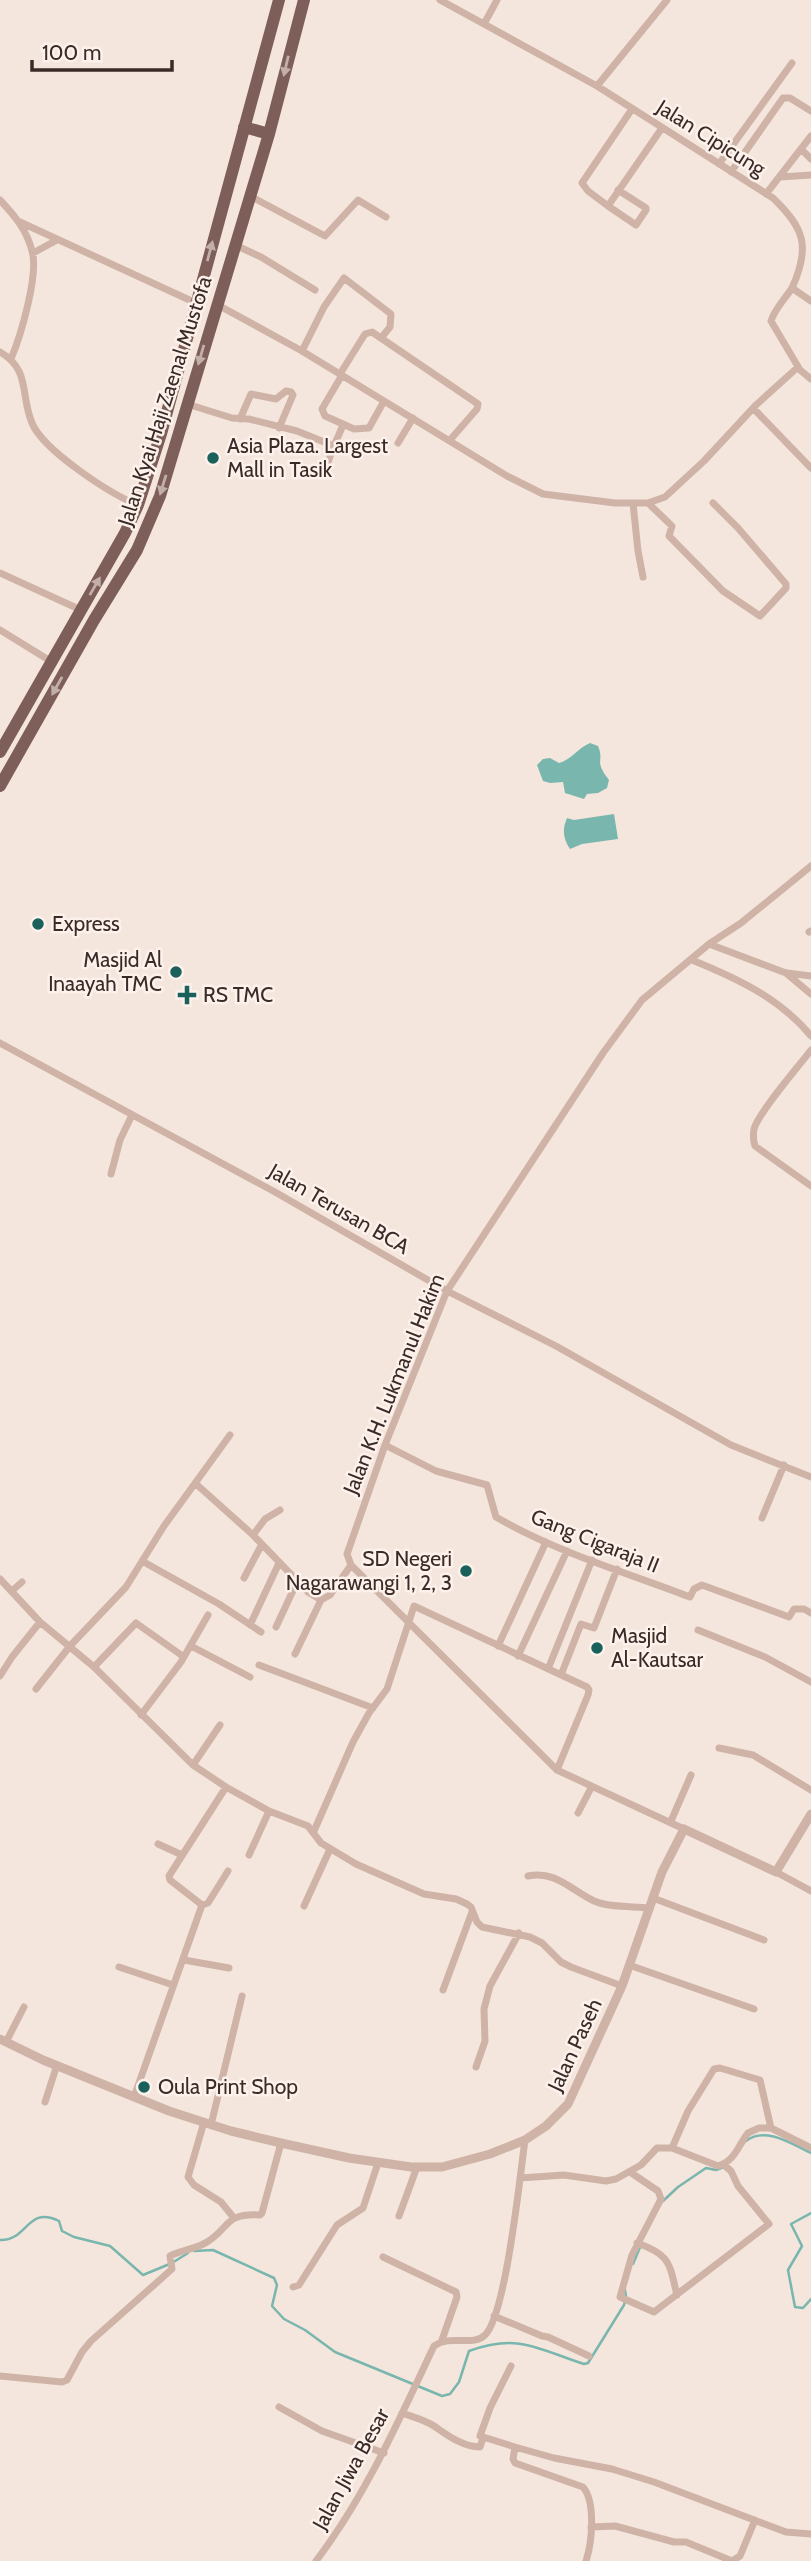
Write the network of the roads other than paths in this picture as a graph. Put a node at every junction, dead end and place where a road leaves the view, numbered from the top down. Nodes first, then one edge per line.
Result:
1 (279, 0) edge
2 (304, 0) edge
3 (440, 0) edge
4 (497, 0) edge
5 (667, 0) edge
6 (484, 24) junction
7 (792, 63) dead end
8 (597, 86) junction
9 (632, 109) junction
10 (811, 111) edge
11 (244, 127) junction
12 (662, 128) junction
13 (269, 134) junction
14 (811, 136) edge
15 (801, 149) junction
16 (811, 159) edge
17 (719, 164) junction
18 (731, 172) junction
19 (811, 175) edge
20 (780, 177) junction
21 (618, 190) junction
22 (766, 194) junction
23 (250, 196) junction
24 (0, 200) edge
25 (608, 206) junction
26 (386, 217) dead end
27 (20, 222) junction
28 (57, 240) junction
29 (810, 244) edge
30 (234, 245) junction
31 (33, 253) junction
32 (792, 288) junction
33 (315, 290) dead end
34 (811, 301) edge
35 (196, 303) junction
36 (216, 304) junction
37 (381, 338) junction
38 (302, 351) junction
39 (0, 352) edge
40 (12, 359) junction
41 (798, 366) junction
42 (341, 374) junction
43 (811, 379) edge
44 (384, 401) junction
45 (187, 404) junction
46 (753, 408) junction
47 (167, 411) junction
48 (413, 418) junction
49 (240, 419) junction
50 (183, 420) junction
51 (343, 425) junction
52 (279, 428) junction
53 (450, 440) junction
54 (398, 443) dead end
55 (334, 446) junction
56 (328, 462) dead end
57 (811, 468) edge
58 (633, 503) junction
59 (648, 503) junction
60 (713, 503) dead end
61 (138, 505) junction
62 (113, 555) junction
63 (126, 566) junction
64 (0, 573) edge
65 (643, 577) dead end
66 (81, 610) junction
67 (0, 630) edge
68 (52, 662) junction
69 (14, 727) junction
70 (29, 736) junction
71 (2, 744) edge
72 (0, 786) edge
73 (811, 866) edge
74 (709, 944) junction
75 (692, 960) junction
76 (786, 973) junction
77 (811, 976) edge
78 (811, 994) edge
79 (811, 1036) edge
80 (0, 1043) edge
81 (811, 1051) edge
82 (132, 1115) junction
83 (111, 1174) dead end
84 (811, 1186) edge
85 (447, 1291) junction
86 (230, 1436) dead end
87 (385, 1445) junction
88 (783, 1465) junction
89 (811, 1477) edge
90 (195, 1483) junction
91 (280, 1510) dead end
92 (762, 1518) dead end
93 (253, 1535) junction
94 (546, 1542) junction
95 (262, 1544) junction
96 (566, 1550) junction
97 (592, 1560) junction
98 (142, 1561) junction
99 (279, 1563) junction
100 (351, 1565) junction
101 (617, 1569) junction
102 (0, 1578) edge
103 (244, 1578) dead end
104 (22, 1582) dead end
105 (298, 1582) junction
106 (13, 1590) junction
107 (321, 1600) junction
108 (811, 1613) edge
109 (208, 1615) dead end
110 (40, 1622) junction
111 (409, 1622) junction
112 (250, 1625) junction
113 (276, 1627) dead end
114 (698, 1630) dead end
115 (261, 1632) dead end
116 (70, 1646) junction
117 (191, 1646) junction
118 (498, 1646) junction
119 (295, 1654) dead end
120 (518, 1656) junction
121 (184, 1657) junction
122 (260, 1665) dead end
123 (94, 1667) junction
124 (548, 1669) junction
125 (1, 1671) edge
126 (561, 1675) junction
127 (250, 1677) dead end
128 (811, 1682) edge
129 (36, 1689) dead end
130 (373, 1708) junction
131 (141, 1715) junction
132 (220, 1725) dead end
133 (719, 1748) dead end
134 (193, 1765) junction
135 (557, 1770) junction
136 (691, 1775) dead end
137 (226, 1787) junction
138 (591, 1788) junction
139 (811, 1790) edge
140 (269, 1811) junction
141 (578, 1813) dead end
142 (811, 1814) edge
143 (671, 1821) junction
144 (684, 1829) junction
145 (314, 1831) junction
146 (158, 1844) dead end
147 (330, 1849) junction
148 (182, 1855) junction
149 (249, 1855) dead end
150 (228, 1871) dead end
151 (776, 1872) junction
152 (528, 1876) dead end
153 (811, 1891) edge
154 (652, 1903) junction
155 (202, 1905) junction
156 (304, 1906) dead end
157 (472, 1911) junction
158 (519, 1933) junction
159 (764, 1940) dead end
160 (184, 1960) junction
161 (629, 1965) junction
162 (119, 1967) dead end
163 (229, 1968) dead end
164 (173, 1985) junction
165 (622, 1986) junction
166 (443, 1990) dead end
167 (242, 1996) dead end
168 (24, 2007) dead end
169 (754, 2008) dead end
170 (3, 2041) edge
171 (57, 2065) junction
172 (476, 2067) dead end
173 (134, 2097) junction
174 (45, 2102) dead end
175 (207, 2124) junction
176 (771, 2128) junction
177 (525, 2140) junction
178 (281, 2143) junction
179 (672, 2148) junction
180 (811, 2148) edge
181 (378, 2163) junction
182 (726, 2166) junction
183 (417, 2167) junction
184 (630, 2172) junction
185 (520, 2178) junction
186 (399, 2216) dead end
187 (234, 2218) junction
188 (640, 2244) junction
189 (383, 2257) dead end
190 (293, 2287) dead end
191 (677, 2295) junction
192 (494, 2316) junction
193 (442, 2340) junction
194 (589, 2356) dead end
195 (511, 2366) dead end
196 (0, 2376) edge
197 (279, 2407) dead end
198 (402, 2413) junction
199 (483, 2438) junction
200 (515, 2446) junction
201 (384, 2453) junction
202 (755, 2520) junction
203 (591, 2527) junction
204 (811, 2533) edge
205 (320, 2560) edge
206 (586, 2561) edge
207 (730, 2561) edge

1 - 11 main road, Jalan Kyai Haji Zaenal Mustofa
2 -> 13 main road, Jalan Kyai Haji Zaenal Mustofa
3 - 6 street, Jalan Cipicung
4 - 6 street
5 - 8 street
6 - 8 street, Jalan Cipicung
7 - 17 street
8 - 9 street, Jalan Cipicung
9 - 12 street, Jalan Cipicung
9 - 25 street
10 - 18 street
11 - 13 main road
35 -> 11 main road, Jalan Kyai Haji Zaenal Mustofa
12 - 17 street, Jalan Cipicung
12 - 21 street
13 - 23 main road, Jalan Kyai Haji Zaenal Mustofa
14 - 15 street
15 - 16 street
15 - 20 street
17 - 18 street, Jalan Cipicung
18 - 22 street, Jalan Cipicung
19 - 20 street
20 - 22 street
21 - 25 street
21 - 25 street
22 - 29 street, Jalan Cipicung
23 - 26 street
23 - 30 main road, Jalan Kyai Haji Zaenal Mustofa
24 - 27 street
27 - 28 street
27 - 31 street
28 - 31 street
28 - 35 street
29 - 32 street, Jalan Cipicung
30 - 33 street
30 - 36 main road, Jalan Kyai Haji Zaenal Mustofa
31 - 40 street
32 - 34 street
32 - 41 street, Jalan Cipicung
35 - 47 main road, Jalan Kyai Haji Zaenal Mustofa
36 - 38 street
36 -> 45 main road, Jalan Kyai Haji Zaenal Mustofa
37 - 38 street
37 - 42 street
37 - 53 street
38 - 42 street
39 - 40 street
40 - 61 street
41 - 43 street, Jalan Cipicung
41 - 46 street
42 - 44 street
42 - 51 street
44 - 48 street
44 - 51 street
45 - 49 street
45 - 50 main road, Jalan Kyai Haji Zaenal Mustofa
46 - 57 street
46 - 59 street
47 - 50 main road
47 - 61 main road, Jalan Kyai Haji Zaenal Mustofa
48 - 53 street
48 - 54 street
49 - 52 street
49 - 52 street
50 -> 63 main road, Jalan Kyai Haji Zaenal Mustofa
51 - 55 street
52 - 55 street
53 - 58 street
55 - 56 street
58 - 59 street
58 - 65 street
59 - 60 street
61 - 62 main road, Jalan Kyai Haji Zaenal Mustofa
62 - 63 main road
66 -> 62 main road, Jalan Kyai Haji Zaenal Mustofa
63 -> 70 main road, Jalan Kyai Haji Zaenal Mustofa
64 - 66 street
66 - 68 main road, Jalan Kyai Haji Zaenal Mustofa
67 - 68 street
68 - 69 main road, Jalan Kyai Haji Zaenal Mustofa
69 - 70 main road
69 - 71 main road, Jalan Kyai Haji Zaenal Mustofa
70 - 72 main road, Jalan Kyai Haji Zaenal Mustofa
73 - 74 street, Jalan K.H. Lukmanul Hakim
74 - 75 street, Jalan K.H. Lukmanul Hakim
74 - 76 street
75 - 79 street
75 - 85 street, Jalan K.H. Lukmanul Hakim
76 - 77 street
76 - 78 street
80 - 82 street, Jalan Terusan BCA
81 - 84 street
82 - 83 street
82 - 85 street, Jalan Terusan BCA
85 - 87 street, Jalan K.H. Lukmanul Hakim
85 - 88 street, Jalan Terusan BCA
86 - 90 street
87 - 94 street, Gang Cigaraja II
87 - 100 street, Jalan K.H. Lukmanul Hakim
88 - 89 street, Jalan Terusan BCA
88 - 92 street
90 - 93 street
90 - 98 street
91 - 93 street
93 - 95 street
94 - 96 street, Gang Cigaraja II
94 - 118 street
95 - 99 street
95 - 103 street
96 - 97 street, Gang Cigaraja II
96 - 120 street
97 - 101 street, Gang Cigaraja II
97 - 124 street
98 - 112 street
98 - 116 street
99 - 105 street
99 - 112 street
100 - 107 street
100 - 111 street
101 - 108 street, Gang Cigaraja II
101 - 126 street
102 - 106 street
104 - 106 street
105 - 107 street
105 - 113 street
106 - 110 street
107 - 119 street
109 - 117 street
110 - 116 street
110 - 125 street
111 - 118 street
111 - 130 street
111 - 135 street
112 - 115 street
114 - 128 street
116 - 123 street
116 - 129 street
117 - 121 street
117 - 127 street
118 - 120 street
120 - 124 street
121 - 123 street
121 - 131 street
122 - 130 street
123 - 131 street
124 - 126 street
126 - 135 street
130 - 145 street
131 - 134 street
132 - 134 street
133 - 139 street
134 - 137 street
135 - 138 street
136 - 143 street
137 - 140 street
137 - 148 street
138 - 141 street
138 - 143 street
140 - 145 street
140 - 149 street
142 - 151 street
143 - 144 street
144 - 151 street
144 - 154 street, Jalan Paseh
145 - 147 street
146 - 148 street
147 - 156 street
147 - 157 street
148 - 155 street
150 - 155 street
151 - 153 street
152 - 154 street
154 - 159 street
154 - 161 street, Jalan Paseh
155 - 160 street
157 - 158 street
157 - 166 street
158 - 165 street
158 - 172 street
160 - 163 street
160 - 164 street
161 - 165 street, Jalan Paseh
161 - 169 street
162 - 164 street
164 - 173 street
165 - 177 street, Jalan Paseh
167 - 175 street
168 - 170 street
170 - 171 street, Jalan Paseh
171 - 173 street, Jalan Paseh
171 - 174 street
173 - 175 street, Jalan Paseh
175 - 178 street, Jalan Paseh
175 - 187 street
176 - 179 street
176 - 180 street
176 - 182 street
177 - 183 street, Jalan Paseh
177 - 185 street
178 - 181 street, Jalan Paseh
178 - 187 street
179 - 182 street
179 - 184 street
181 - 183 street, Jalan Paseh
181 - 190 street
182 - 191 street
183 - 186 street
184 - 185 street
184 - 188 street
185 - 192 street
187 - 196 street
188 - 191 street
188 - 191 street
189 - 193 street, Jalan Jiwa Besar
192 - 193 street
192 - 194 street
193 - 198 street, Jalan Jiwa Besar
195 - 199 street
197 - 201 street
198 - 199 street
198 - 201 street, Jalan Jiwa Besar
199 - 200 street
200 - 202 street
200 - 203 street
201 - 205 street, Jalan Jiwa Besar
202 - 204 street
202 - 207 street
203 - 206 street
203 - 207 street

